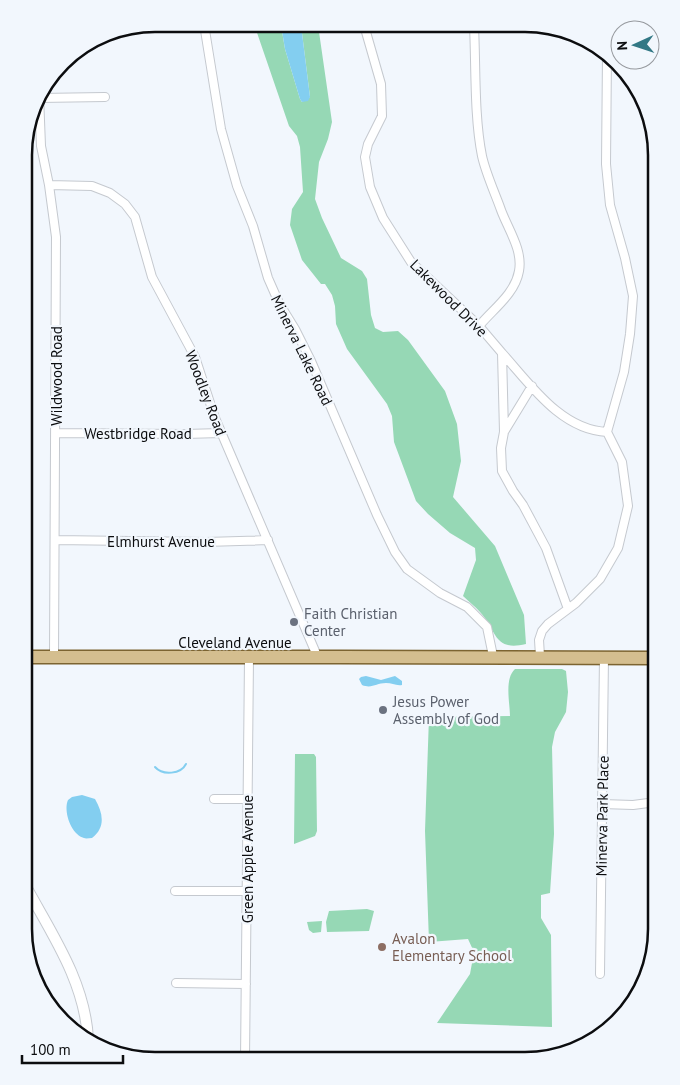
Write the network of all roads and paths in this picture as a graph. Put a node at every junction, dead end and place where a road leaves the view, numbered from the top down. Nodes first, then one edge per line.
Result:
1 (366, 32) edge
2 (474, 32) edge
3 (205, 33) edge
4 (607, 65) edge
5 (47, 97) edge
6 (105, 97) dead end
7 (40, 114) edge
8 (49, 185) junction
9 (479, 326) junction
10 (502, 353) junction
11 (532, 386) junction
12 (504, 432) junction
13 (607, 432) junction
14 (56, 433) junction
15 (221, 433) junction
16 (55, 540) junction
17 (268, 540) junction
18 (568, 609) junction
19 (493, 656) junction
20 (540, 656) junction
21 (32, 657) edge
22 (54, 657) junction
23 (604, 657) junction
24 (249, 658) junction
25 (318, 658) junction
26 (647, 658) edge
27 (214, 799) dead end
28 (247, 799) junction
29 (647, 803) edge
30 (602, 804) junction
31 (175, 891) dead end
32 (246, 891) junction
33 (32, 898) edge
34 (600, 974) dead end
35 (176, 983) dead end
36 (246, 984) junction
37 (88, 1032) edge
38 (245, 1052) edge

1 - 9 street, Lakewood Drive
2 - 9 street
3 - 19 street, Minerva Lake Road
4 - 13 street
5 - 6 street
7 - 8 street, Wildwood Road
8 - 14 street, Wildwood Road
8 - 15 street, Woodley Road
9 - 10 street, Lakewood Drive
10 - 11 street, Lakewood Drive
10 - 12 street
11 - 12 street
11 - 13 street, Lakewood Drive
12 - 18 street
13 - 18 street
14 - 15 street, Westbridge Road
14 - 16 street, Wildwood Road
15 - 17 street, Woodley Road
16 - 17 street, Elmhurst Avenue
16 - 22 street, Wildwood Road
17 - 25 street, Woodley Road
18 - 20 street
19 - 20 main road, Cleveland Avenue
19 - 25 main road, Cleveland Avenue
20 - 23 main road, Cleveland Avenue
21 - 22 main road, Cleveland Avenue
22 - 24 main road, Cleveland Avenue
23 - 26 main road, Cleveland Avenue
23 - 30 street, Minerva Park Place
24 - 25 main road, Cleveland Avenue
24 - 28 street, Green Apple Avenue
27 - 28 street
28 - 32 street, Green Apple Avenue
29 - 30 street
30 - 34 street, Minerva Park Place
31 - 32 street
32 - 36 street, Green Apple Avenue
33 - 37 street
35 - 36 street
36 - 38 street, Green Apple Avenue

